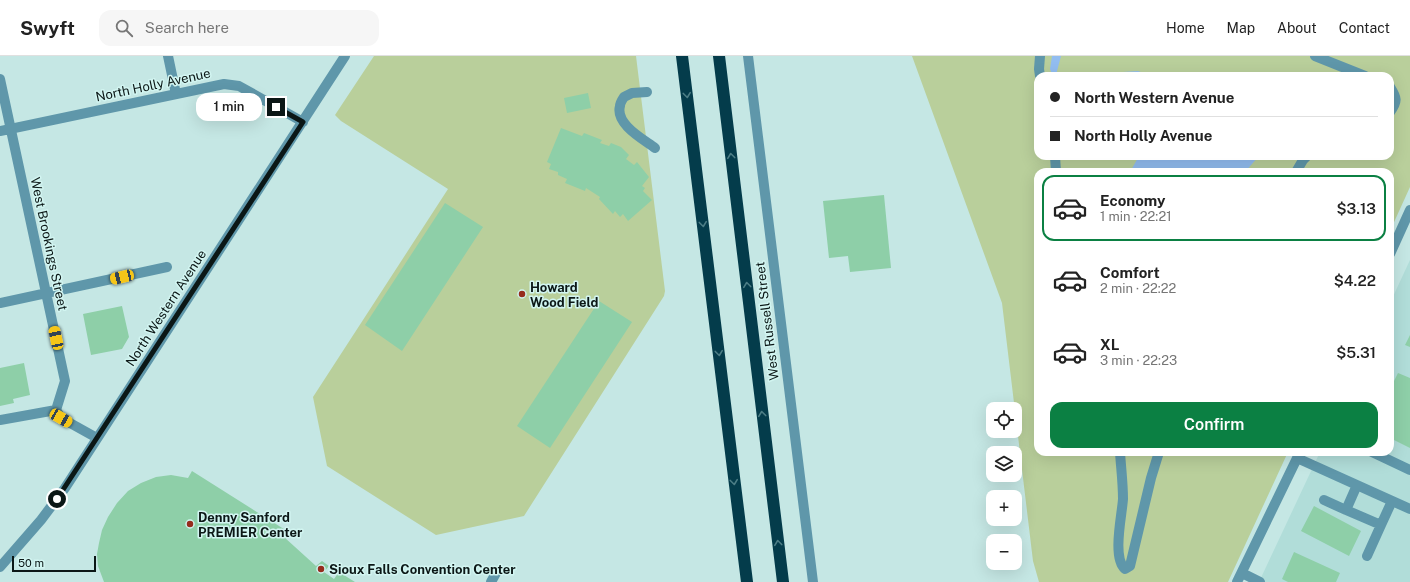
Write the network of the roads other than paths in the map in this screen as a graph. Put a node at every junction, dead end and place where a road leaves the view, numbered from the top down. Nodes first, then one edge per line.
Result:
1 (168, 56) edge
2 (345, 56) edge
3 (682, 56) edge
4 (719, 56) edge
5 (748, 56) edge
6 (1040, 56) edge
7 (1315, 56) edge
8 (1039, 72) edge
9 (1355, 72) edge
10 (0, 79) edge
11 (647, 92) dead end
12 (1394, 93) edge
13 (176, 94) junction
14 (1394, 107) edge
15 (303, 122) junction
16 (11, 129) junction
17 (0, 131) edge
18 (655, 148) dead end
19 (1410, 210) edge
20 (1394, 245) edge
21 (166, 267) dead end
22 (47, 294) junction
23 (0, 303) edge
24 (56, 410) junction
25 (0, 420) edge
26 (97, 438) junction
27 (1120, 456) edge
28 (1158, 456) edge
29 (1299, 456) edge
30 (1301, 456) edge
31 (1380, 456) edge
32 (1410, 470) edge
33 (1357, 485) junction
34 (1324, 500) dead end
35 (1392, 501) junction
36 (1410, 509) edge
37 (1346, 510) junction
38 (1381, 526) junction
39 (1367, 556) dead end
40 (0, 567) edge
41 (1240, 577) edge
42 (747, 582) edge
43 (783, 582) edge
44 (813, 582) edge
45 (1260, 582) edge

1 - 13 street
2 - 15 street, North Western Avenue
3 -> 42 highway
43 -> 4 highway, West Russell Street
5 - 44 street, West Russell Street
6 - 8 street
7 - 9 street
10 - 16 street, West Brookings Street
11 - 18 street
12 - 14 street
13 - 15 street, North Holly Avenue
13 - 16 street, North Holly Avenue
15 - 26 street, North Western Avenue
16 - 17 street, North Holly Avenue
16 - 22 street, West Brookings Street
19 - 20 street
21 - 22 street
22 - 23 street
22 - 24 street, West Brookings Street
24 - 25 street
24 - 26 street
26 - 40 street, North Western Avenue
27 - 28 street
29 - 41 street
30 - 33 street
31 - 32 street
33 - 35 street
33 - 37 street
34 - 37 street
35 - 36 street
35 - 38 street
37 - 38 street
38 - 39 street
41 - 45 street

